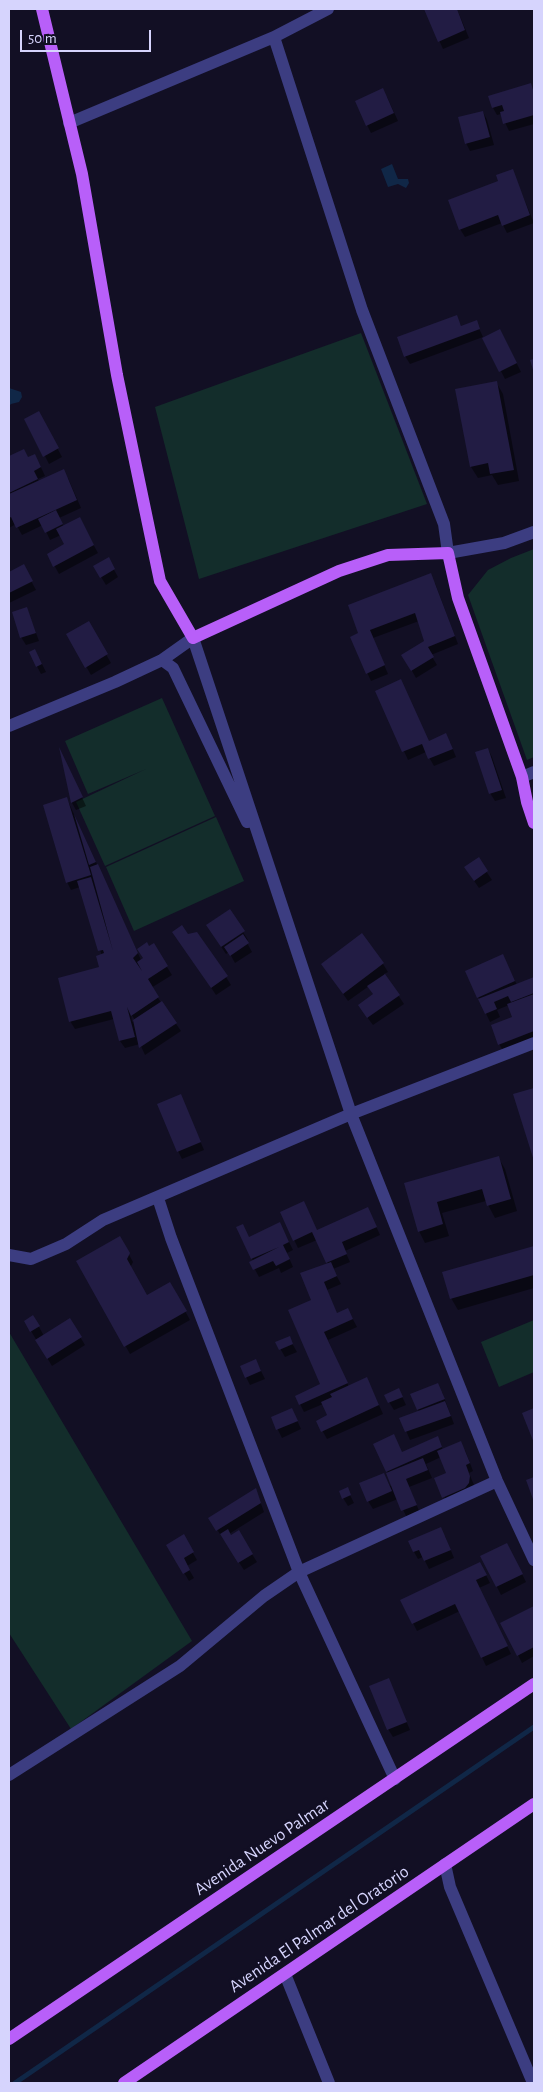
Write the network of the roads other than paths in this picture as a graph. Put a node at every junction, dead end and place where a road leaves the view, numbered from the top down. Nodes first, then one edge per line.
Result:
1 (42, 9) edge
2 (328, 9) edge
3 (274, 37) junction
4 (69, 123) junction
5 (534, 532) edge
6 (448, 552) junction
7 (193, 638) junction
8 (162, 660) junction
9 (9, 726) edge
10 (534, 772) edge
11 (522, 777) junction
12 (534, 823) edge
13 (270, 869) junction
14 (534, 1044) edge
15 (351, 1114) junction
16 (158, 1198) junction
17 (9, 1255) edge
18 (497, 1481) junction
19 (534, 1560) edge
20 (299, 1572) junction
21 (534, 1684) edge
22 (9, 1775) edge
23 (395, 1779) junction
24 (534, 1804) edge
25 (445, 1864) junction
26 (285, 1974) junction
27 (9, 2039) edge
28 (124, 2083) edge
29 (328, 2083) edge
30 (533, 2083) edge

1 - 4 main road
2 - 3 street
3 - 4 street
3 - 6 street
4 - 7 main road
5 - 6 street
6 - 7 main road
6 - 11 main road
7 - 8 street
7 - 13 street
8 - 9 street
8 - 13 street
10 - 11 street
11 - 12 main road
13 - 15 street
14 - 15 street
15 - 16 street
15 - 18 street
16 - 17 street
16 - 20 street
18 - 19 street
18 - 20 street
20 - 22 street
20 - 23 street
21 - 23 main road, Avenida Nuevo Palmar
23 - 27 main road, Avenida Nuevo Palmar
24 - 25 main road, Avenida El Palmar del Oratorio
25 - 26 main road, Avenida El Palmar del Oratorio
25 - 30 street
26 - 28 main road, Avenida El Palmar del Oratorio
26 - 29 street

